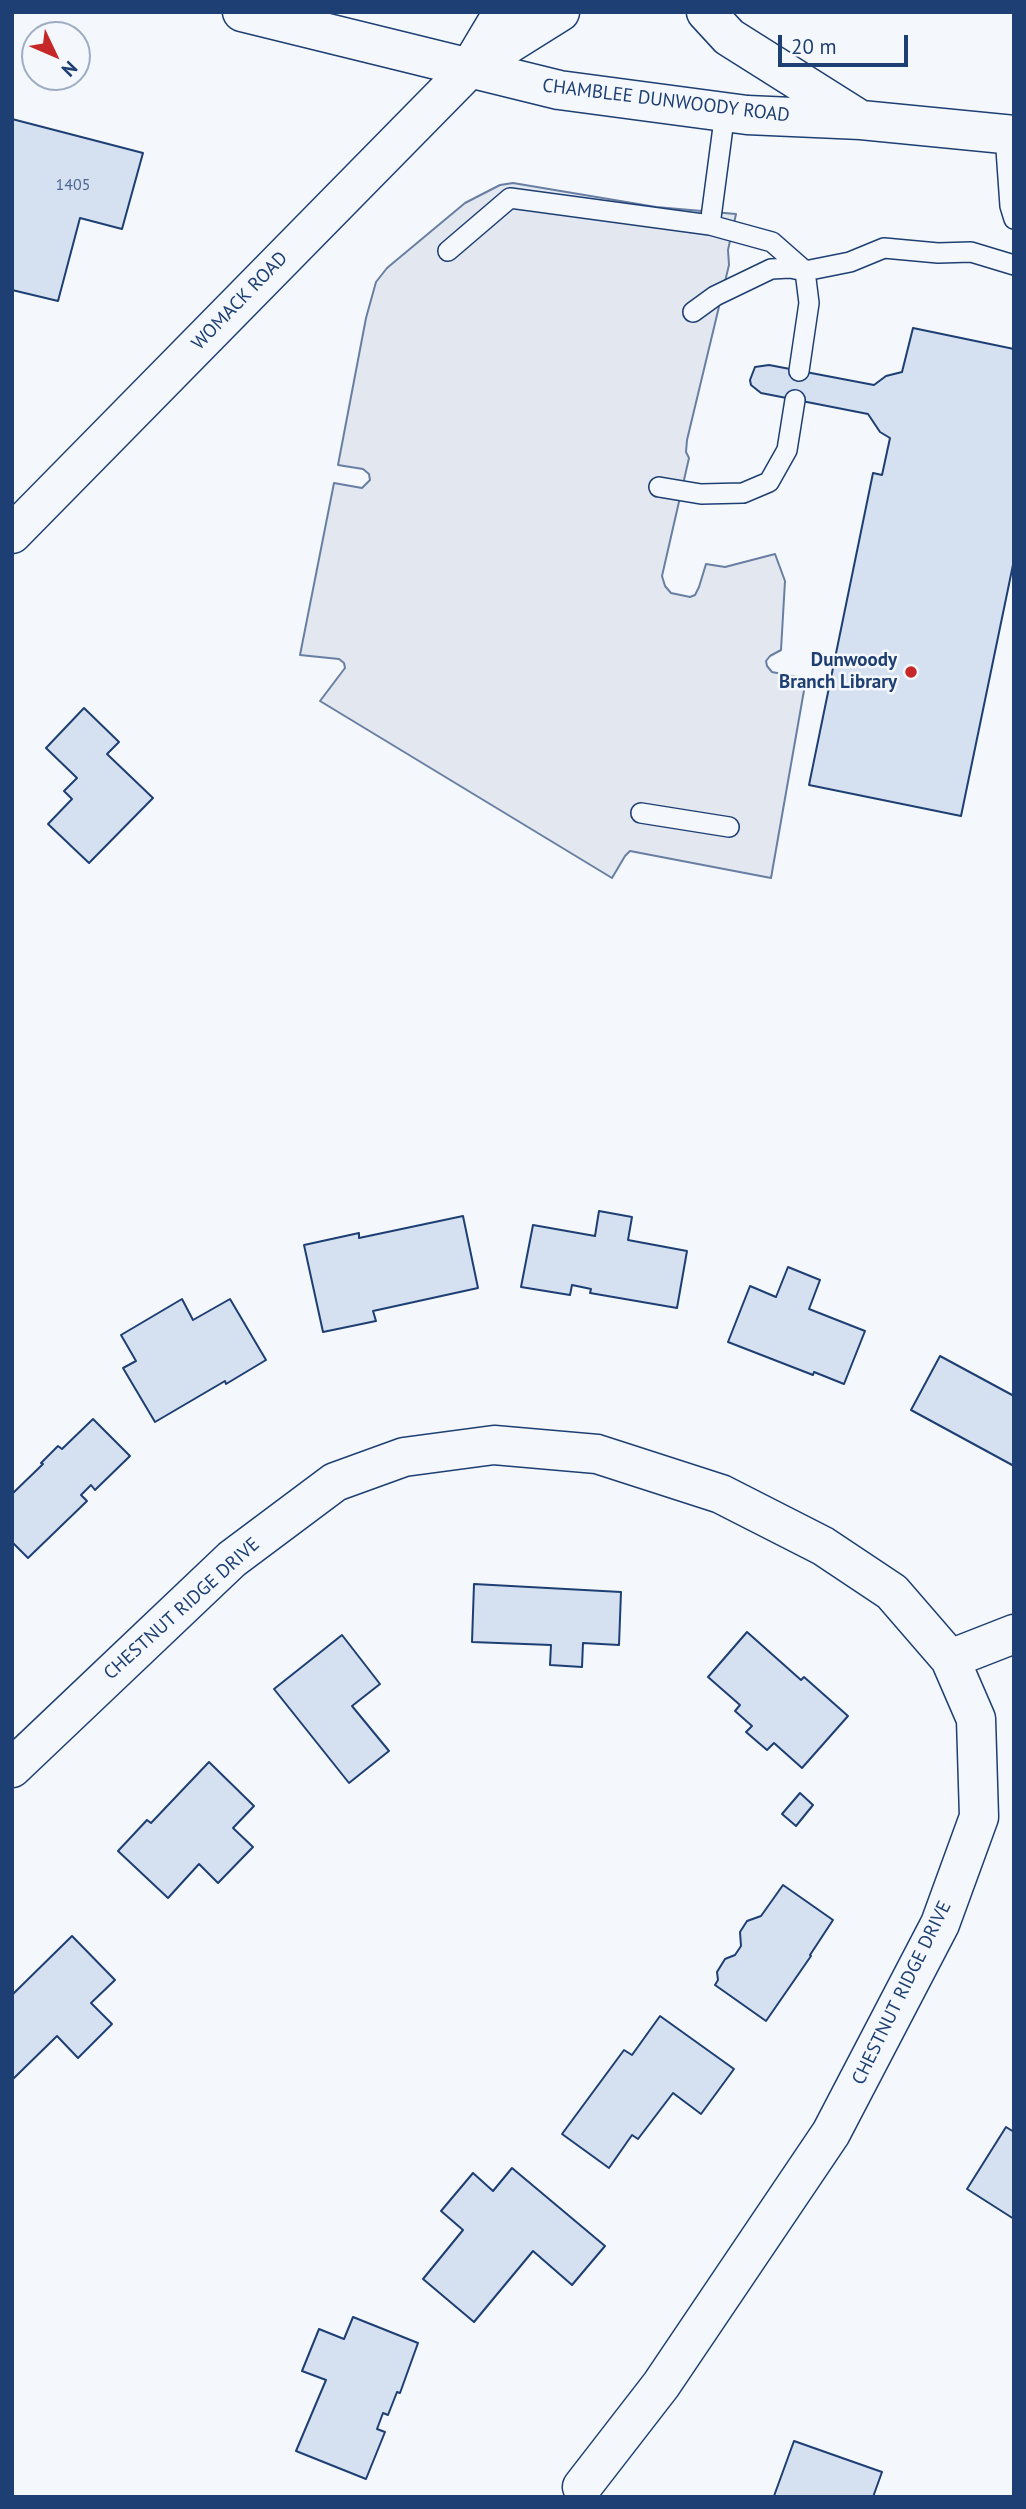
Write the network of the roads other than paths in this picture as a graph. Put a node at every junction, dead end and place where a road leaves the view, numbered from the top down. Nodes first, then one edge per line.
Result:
1 (242, 12) edge
2 (503, 12) edge
3 (560, 12) edge
4 (706, 12) edge
5 (469, 69) junction
6 (725, 112) junction
7 (861, 120) junction
8 (1010, 135) edge
9 (1014, 219) edge
10 (710, 225) junction
11 (448, 251) dead end
12 (1014, 265) edge
13 (806, 271) junction
14 (693, 312) dead end
15 (799, 371) dead end
16 (795, 400) dead end
17 (659, 487) dead end
18 (12, 534) edge
19 (641, 813) dead end
20 (729, 827) dead end
21 (1014, 1634) edge
22 (950, 1659) junction
23 (12, 1768) edge
24 (582, 2487) dead end

1 - 5 street, CHAMBLEE DUNWOODY ROAD
2 - 5 street
3 - 5 street
4 - 7 street
5 - 6 street, CHAMBLEE DUNWOODY ROAD
5 - 18 street, WOMACK ROAD
6 - 7 street, CHAMBLEE DUNWOODY ROAD
6 - 10 lane
7 - 8 street, CHAMBLEE DUNWOODY ROAD
8 - 9 lane
10 - 11 lane
10 - 13 lane
12 - 13 lane
13 - 14 lane
13 - 15 lane
16 - 17 lane
19 - 20 lane
21 - 22 street
22 - 23 street, CHESTNUT RIDGE DRIVE
22 - 24 street, CHESTNUT RIDGE DRIVE

